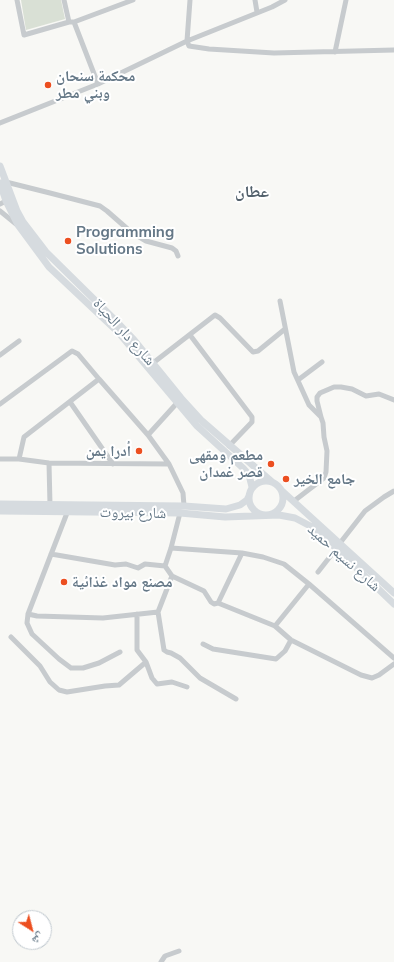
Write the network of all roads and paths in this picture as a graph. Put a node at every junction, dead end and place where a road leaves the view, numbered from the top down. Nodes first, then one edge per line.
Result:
1 (17, 0) edge
2 (64, 0) edge
3 (133, 0) edge
4 (190, 0) edge
5 (255, 0) edge
6 (285, 0) edge
7 (346, 0) edge
8 (257, 12) junction
9 (72, 22) junction
10 (187, 41) junction
11 (394, 50) edge
12 (335, 52) junction
13 (98, 84) junction
14 (0, 123) edge
15 (0, 166) edge
16 (3, 183) edge
17 (3, 203) edge
18 (0, 211) edge
19 (18, 225) junction
20 (178, 256) dead end
21 (280, 301) dead end
22 (285, 329) junction
23 (190, 335) junction
24 (19, 341) dead end
25 (0, 355) edge
26 (322, 362) dead end
27 (153, 363) junction
28 (99, 379) junction
29 (298, 380) junction
30 (179, 400) junction
31 (394, 400) edge
32 (70, 402) junction
33 (0, 404) edge
34 (321, 416) junction
35 (148, 435) junction
36 (229, 446) junction
37 (19, 459) junction
38 (0, 460) edge
39 (49, 463) junction
40 (113, 464) junction
41 (169, 464) junction
42 (272, 482) junction
43 (252, 487) junction
44 (281, 490) junction
45 (394, 492) edge
46 (249, 496) junction
47 (294, 502) junction
48 (0, 504) edge
49 (50, 505) junction
50 (184, 506) junction
51 (72, 510) junction
52 (0, 511) edge
53 (180, 514) junction
54 (267, 515) junction
55 (338, 546) junction
56 (172, 548) junction
57 (242, 553) junction
58 (52, 554) junction
59 (165, 566) junction
60 (318, 572) dead end
61 (172, 576) junction
62 (309, 584) junction
63 (394, 593) edge
64 (218, 603) junction
65 (394, 604) edge
66 (158, 612) junction
67 (28, 614) junction
68 (137, 614) junction
69 (275, 626) junction
70 (11, 637) dead end
71 (291, 640) junction
72 (203, 644) dead end
73 (120, 652) dead end
74 (394, 658) edge
75 (146, 662) junction
76 (394, 664) edge
77 (187, 687) dead end
78 (236, 699) dead end
79 (179, 951) dead end
80 (161, 962) edge

1 - 9 street
2 - 9 street
3 - 9 street
4 - 10 street
5 - 8 street
6 - 8 street
7 - 12 street
8 - 10 street
9 - 13 street
10 - 12 street
10 - 13 street
11 - 12 street
13 - 14 street
15 - 16 main road, شارع دار الحياة
16 - 17 main road, شارع دار الحياة
16 - 20 street
16 - 27 main road, شارع دار الحياة
17 - 19 main road, شارع دار الحياة
18 - 19 street
19 - 30 main road, شارع دار الحياة
21 - 22 street
22 - 23 street
22 - 29 street
23 - 27 street
23 - 36 street
24 - 25 street
26 - 29 street
27 - 30 main road, شارع دار الحياة
28 - 32 street
28 - 33 street
28 - 35 street
29 - 34 street
30 - 35 street
30 - 36 main road, شارع دار الحياة
30 - 43 main road, شارع دار الحياة
31 - 34 street
32 - 37 street
32 - 40 street
34 - 47 street
35 - 41 street
36 - 42 main road, شارع دار الحياة
37 - 38 street
37 - 39 street
39 - 40 street
39 - 49 street
40 - 41 street
41 - 50 street
42 - 43 main road
42 - 44 main road
43 - 46 main road
44 - 47 main road, شارع نسيم حميد
44 - 54 main road
45 - 55 street
46 - 50 main road, شارع بيروت
46 - 54 main road
47 - 55 main road, شارع نسيم حميد
48 - 49 main road, شارع بيروت
49 - 51 main road, شارع بيروت
50 - 51 main road, شارع بيروت
51 - 52 main road, شارع بيروت
51 - 53 main road, شارع بيروت
51 - 58 street
53 - 54 main road, شارع بيروت
53 - 56 street
54 - 55 main road, شارع نسيم حميد
55 - 60 street
55 - 63 main road, شارع نسيم حميد
55 - 65 main road, شارع نسيم حميد
56 - 57 street
56 - 59 street
57 - 62 street
57 - 64 street
58 - 59 street
58 - 67 street
59 - 61 street
61 - 64 street
61 - 66 street
62 - 69 street
62 - 74 street
64 - 69 street
66 - 68 street
66 - 78 street
67 - 68 street
67 - 73 street
68 - 75 street
69 - 71 street
70 - 75 street
71 - 72 street
71 - 76 street
75 - 77 street
79 - 80 street

